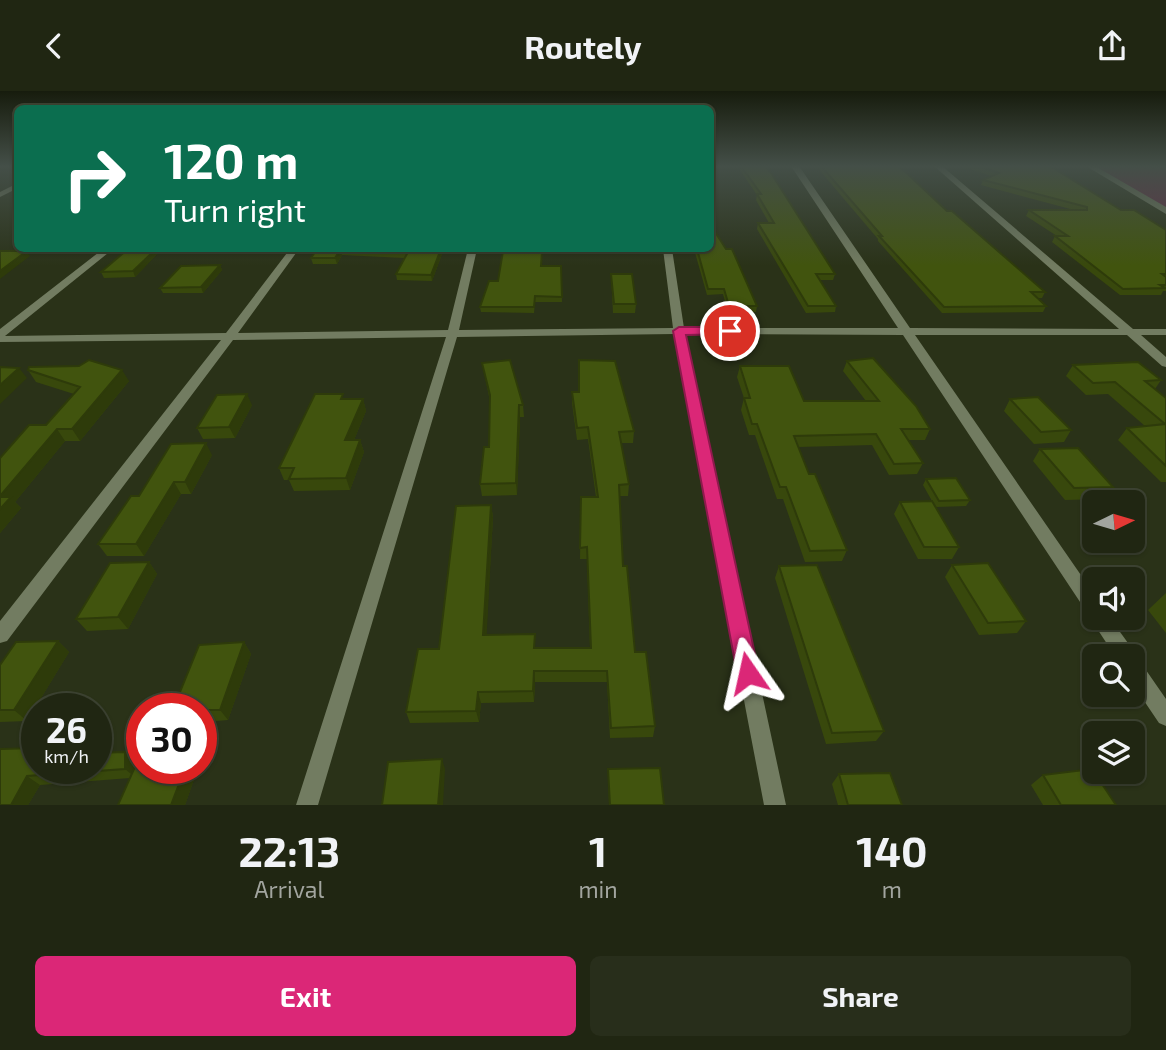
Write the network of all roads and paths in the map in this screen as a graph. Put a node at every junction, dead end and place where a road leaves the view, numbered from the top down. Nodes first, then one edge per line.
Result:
1 (817, 199) edge
2 (977, 199) edge
3 (1146, 199) edge
4 (1166, 211) edge
5 (104, 252) edge
6 (292, 252) edge
7 (471, 252) edge
8 (667, 252) edge
9 (679, 331) junction
10 (907, 332) junction
11 (1131, 332) junction
12 (1166, 332) edge
13 (453, 333) junction
14 (0, 336) edge
15 (229, 337) junction
16 (1166, 363) edge
17 (1082, 591) edge
18 (0, 635) edge
19 (1145, 685) edge
20 (1166, 716) edge
21 (307, 805) edge
22 (775, 805) edge

1 - 10 street
2 - 11 street
3 - 4 street
5 - 14 street
6 - 15 street
7 - 13 street
8 - 9 street
9 - 10 street
9 - 13 street
9 - 22 street
10 - 11 street
10 - 17 street
11 - 12 street
11 - 16 street
13 - 15 street
13 - 21 street
14 - 15 street
15 - 18 street
19 - 20 street

